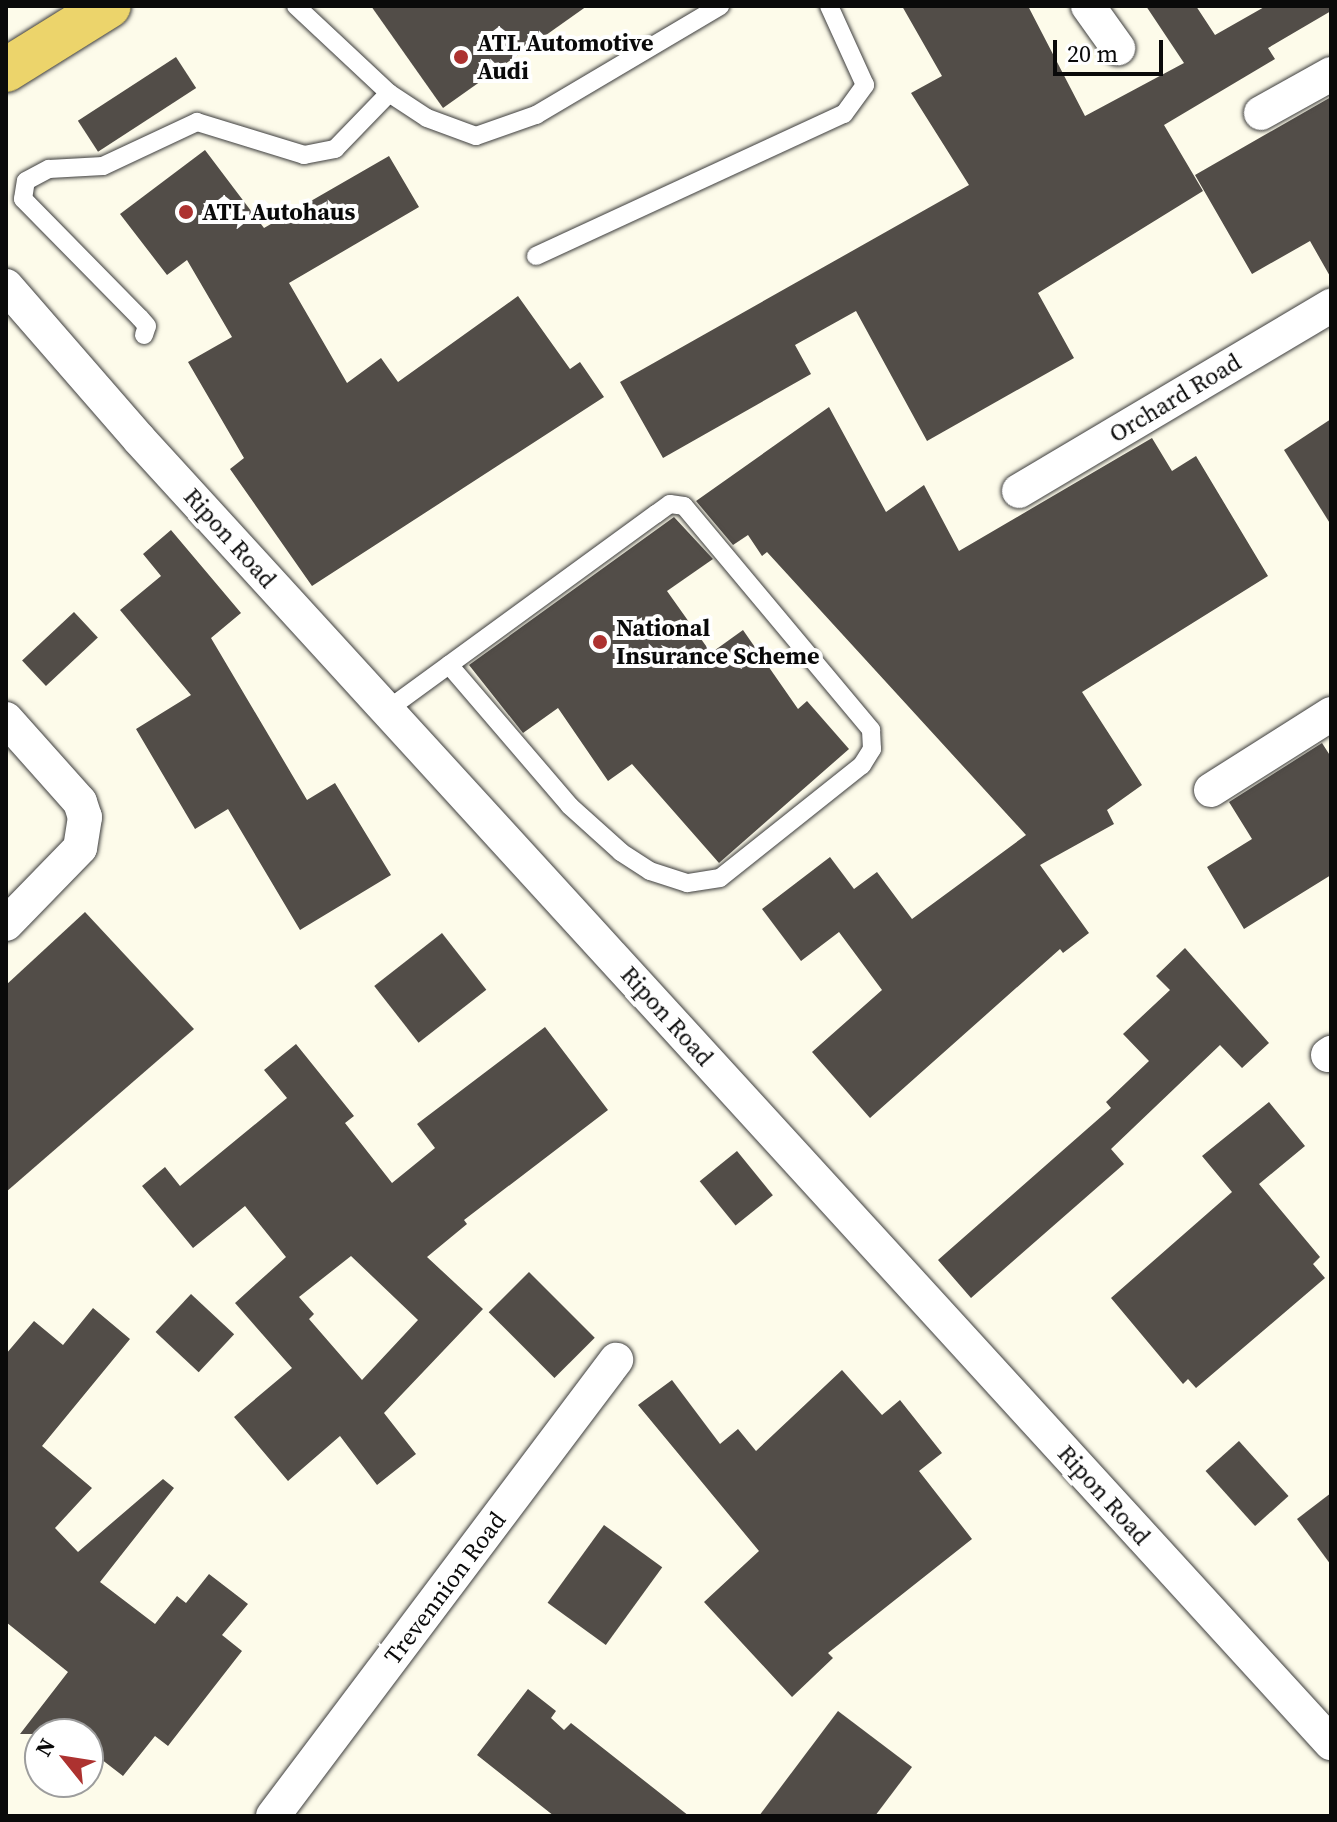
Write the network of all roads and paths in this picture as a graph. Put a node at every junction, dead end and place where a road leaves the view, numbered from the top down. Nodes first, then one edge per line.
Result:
1 (109, 6) edge
2 (296, 6) edge
3 (720, 6) edge
4 (829, 6) edge
5 (1088, 6) edge
6 (1118, 48) dead end
7 (6, 70) edge
8 (1331, 74) edge
9 (389, 93) junction
10 (1261, 113) dead end
11 (536, 256) dead end
12 (6, 286) edge
13 (1331, 306) edge
14 (144, 335) dead end
15 (1019, 491) dead end
16 (449, 665) junction
17 (387, 710) junction
18 (1331, 714) edge
19 (6, 719) edge
20 (1211, 790) dead end
21 (6, 924) edge
22 (616, 1360) dead end
23 (1331, 1743) edge
24 (273, 1816) edge

1 - 7 main road
2 - 9 lane
3 - 9 lane
4 - 11 lane
5 - 6 street
8 - 10 street
9 - 14 lane
12 - 17 street, Ripon Road
13 - 15 street, Orchard Road
16 - 16 lane
16 - 17 lane
17 - 23 street, Ripon Road
18 - 20 street
19 - 21 street
22 - 24 street, Trevennion Road

